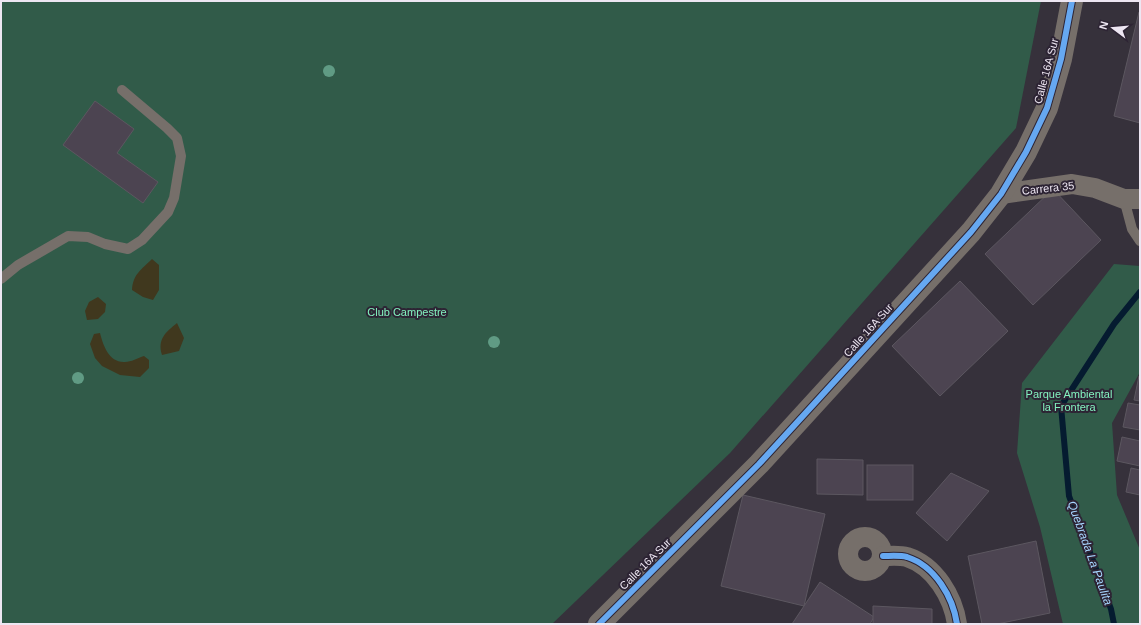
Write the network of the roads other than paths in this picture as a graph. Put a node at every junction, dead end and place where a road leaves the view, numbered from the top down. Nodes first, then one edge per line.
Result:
1 (1072, 1) edge
2 (122, 90) dead end
3 (1001, 194) junction
4 (1132, 199) edge
5 (1140, 241) edge
6 (1, 279) edge
7 (883, 556) dead end
8 (599, 624) edge
9 (957, 624) edge

1 - 3 street, Calle 16A Sur
2 - 6 lane
3 - 4 street, Carrera 35
3 - 8 street, Calle 16A Sur
4 - 5 lane
7 - 9 street

